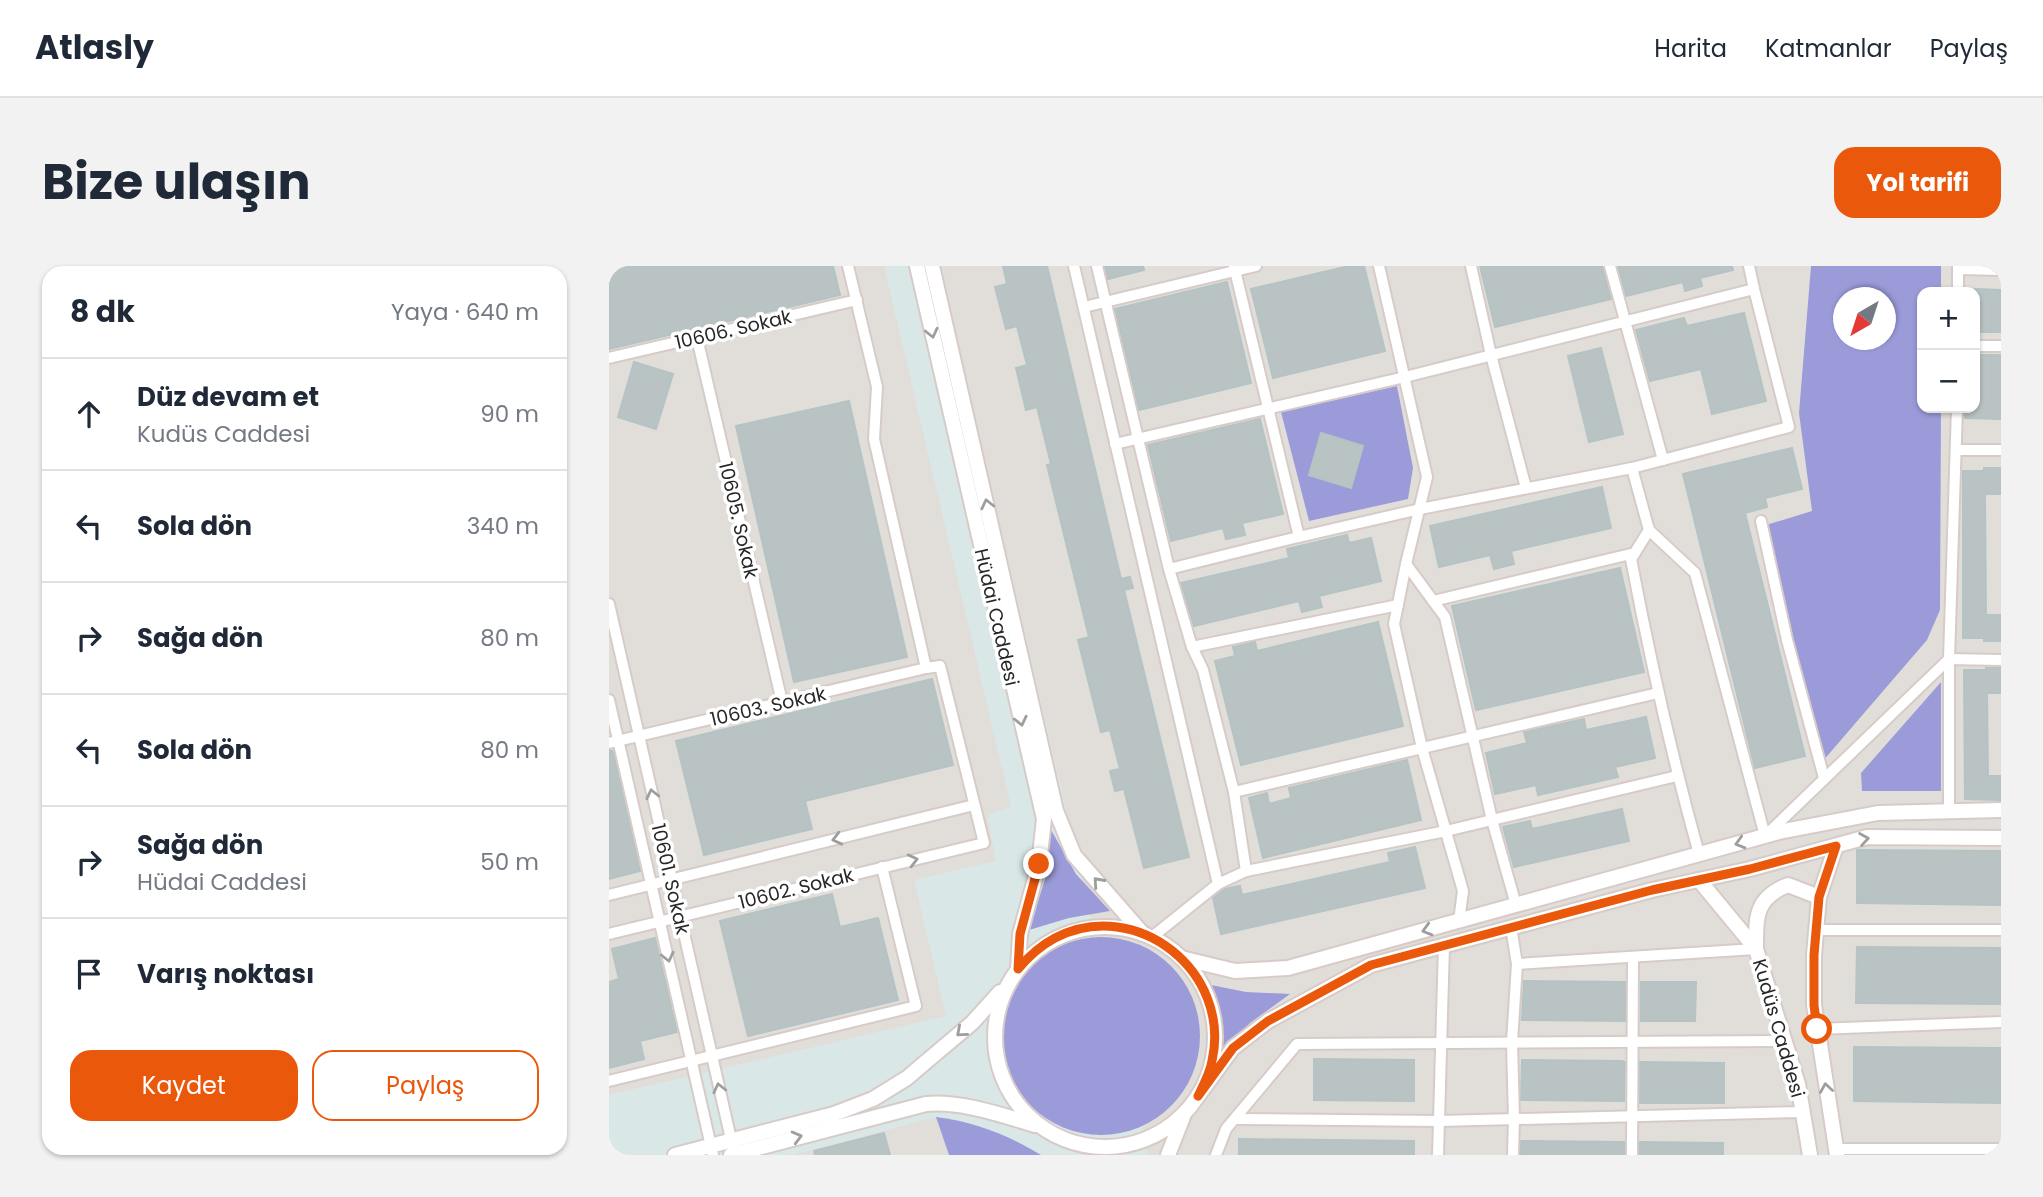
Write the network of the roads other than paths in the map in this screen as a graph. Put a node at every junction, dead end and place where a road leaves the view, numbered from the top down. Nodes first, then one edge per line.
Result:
1 (848, 266) edge
2 (917, 266) edge
3 (932, 266) edge
4 (1074, 266) edge
5 (1097, 266) edge
6 (1256, 266) edge
7 (1379, 266) edge
8 (1471, 266) edge
9 (1609, 266) edge
10 (1749, 266) edge
11 (1958, 268) edge
12 (1235, 269) edge
13 (2001, 270) edge
14 (1958, 287) edge
15 (1753, 289) junction
16 (857, 300) junction
17 (1105, 302) junction
18 (1084, 307) junction
19 (1625, 322) junction
20 (697, 338) junction
21 (1980, 346) edge
22 (2001, 346) edge
23 (1491, 355) junction
24 (609, 358) edge
25 (1405, 377) junction
26 (1268, 409) junction
27 (1957, 413) edge
28 (1138, 440) junction
29 (1115, 444) junction
30 (1957, 450) junction
31 (2001, 450) edge
32 (1663, 460) junction
33 (1632, 468) junction
34 (1526, 488) junction
35 (1420, 509) junction
36 (1761, 521) dead end
37 (1649, 530) junction
38 (1299, 537) junction
39 (1635, 553) junction
40 (1406, 564) junction
41 (1170, 569) junction
42 (1433, 601) junction
43 (609, 604) edge
44 (1398, 605) junction
45 (1192, 647) junction
46 (1949, 659) junction
47 (2001, 660) edge
48 (926, 668) junction
49 (1658, 692) junction
50 (609, 699) edge
51 (782, 702) junction
52 (1472, 735) junction
53 (639, 736) junction
54 (614, 742) edge
55 (1422, 748) junction
56 (1677, 776) junction
57 (1824, 778) junction
58 (1234, 792) junction
59 (974, 804) junction
60 (2001, 810) edge
61 (1949, 811) junction
62 (1492, 820) junction
63 (1446, 831) junction
64 (1765, 836) junction
65 (2001, 838) edge
66 (1836, 846) junction
67 (1699, 854) junction
68 (882, 867) junction
69 (1246, 872) junction
70 (672, 880) junction
71 (1699, 880) junction
72 (1218, 884) junction
73 (651, 885) junction
74 (609, 895) edge
75 (1819, 897) junction
76 (1516, 905) junction
77 (680, 917) junction
78 (1459, 921) junction
79 (660, 922) junction
80 (1511, 927) junction
81 (1816, 930) junction
82 (2001, 930) edge
83 (609, 934) edge
84 (1148, 936) junction
85 (1444, 945) junction
86 (1756, 949) junction
87 (1633, 957) junction
88 (1181, 958) junction
89 (1517, 964) junction
90 (1018, 969) junction
91 (1008, 983) junction
92 (2001, 1023) edge
93 (1817, 1029) junction
94 (1632, 1041) junction
95 (1785, 1041) junction
96 (1441, 1042) junction
97 (1512, 1042) junction
98 (712, 1056) junction
99 (691, 1060) junction
100 (609, 1081) edge
101 (1198, 1096) junction
102 (1803, 1112) junction
103 (1184, 1113) junction
104 (1633, 1116) junction
105 (1235, 1119) junction
106 (1514, 1119) junction
107 (1439, 1121) junction
108 (1045, 1129) junction
109 (2001, 1149) edge
110 (712, 1150) edge
111 (732, 1150) edge
112 (1836, 1152) edge
113 (1940, 1152) edge
114 (675, 1155) edge
115 (1072, 1155) edge
116 (1168, 1155) edge
117 (1216, 1155) edge
118 (1438, 1155) edge
119 (1513, 1155) edge
120 (1633, 1155) edge
121 (1810, 1155) edge

1 - 16 street
2 -> 90 street, Hüdai Caddesi
84 -> 3 street, Hüdai Caddesi
4 - 18 street
5 - 17 street
6 - 12 street
7 - 25 street
8 - 23 street
9 - 19 street
10 - 15 street
11 - 13 street
11 - 14 street
12 - 17 street
12 - 26 street
15 - 19 street
15 - 32 street
16 - 20 street, 10606. Sokak
16 - 48 street
17 - 18 street
17 - 28 street
18 - 29 street
19 - 23 street
19 - 32 street
20 - 24 street, 10606. Sokak
20 - 51 street, 10605. Sokak
21 - 22 street
23 - 25 street
23 - 34 street
25 - 26 street
25 - 35 street
26 - 28 street
26 - 38 street
27 - 30 street
28 - 29 street
28 - 41 street
29 - 72 street
30 - 31 street
30 - 46 street
32 - 33 street
33 - 34 street
33 - 37 street
34 - 35 street
35 - 38 street
35 - 40 street
36 - 57 street
37 - 39 street
37 - 64 street
38 - 41 street
39 - 42 street
39 - 49 street
40 - 42 street
40 - 44 street
41 - 45 street
42 - 52 street
43 - 53 street, 10601. Sokak
44 - 45 street
44 - 55 street
45 - 58 street
46 - 47 street
46 - 57 street
46 - 61 street
48 - 51 street, 10603. Sokak
48 - 59 street
49 - 52 street
49 - 56 street
50 - 54 street, 10601. Sokak
51 - 53 street, 10603. Sokak
52 - 55 street
52 - 62 street
53 - 54 street, 10603. Sokak
70 -> 53 street, 10601. Sokak
54 - 73 street, 10601. Sokak
55 - 58 street
55 - 63 street
56 - 62 street
56 - 67 street
57 - 64 street
58 - 69 street
68 -> 59 street, 10602. Sokak
59 -> 70 street, 10602. Sokak
60 - 61 street
61 - 64 street
62 - 63 street
62 - 76 street
63 - 69 street
63 - 78 street
64 -> 67 street
66 -> 65 street
66 - 71 street
66 - 75 street, Kudüs Caddesi
67 - 76 street
68 - 77 street, 10602. Sokak
68 - 98 street
69 - 72 street
70 - 73 street, 10602. Sokak
70 - 77 street, 10601. Sokak
71 - 80 street
71 - 86 street, Kudüs Caddesi
72 - 84 street
73 - 74 street, 10602. Sokak
73 - 79 street, 10601. Sokak
75 - 81 street, Kudüs Caddesi
75 - 86 street
76 - 78 street
77 - 79 street, 10602. Sokak
77 - 98 street, 10601. Sokak
78 -> 88 street
79 - 83 street, 10602. Sokak
79 -> 99 street, 10601. Sokak
80 - 85 street
80 - 89 street
81 - 82 street
81 - 93 street, Kudüs Caddesi
84 - 88 street
84 - 90 street
85 - 96 street
85 - 101 street
86 - 87 street
86 - 95 street, Kudüs Caddesi
87 - 89 street
87 - 94 street
88 - 101 street
89 - 97 street
90 - 91 street
91 - 108 street
91 -> 111 street
92 - 93 street
112 -> 93 street, Kudüs Caddesi
94 - 95 street
94 - 97 street
94 - 104 street
95 - 102 street, Kudüs Caddesi
96 - 97 street
96 - 105 street
96 - 107 street
97 - 106 street
98 - 99 street
111 -> 98 street, 10601. Sokak
99 - 100 street
99 - 110 street, 10601. Sokak
101 - 103 street
102 - 104 street
102 - 121 street, Kudüs Caddesi
103 - 108 street
103 - 116 street
104 - 106 street
104 - 120 street
105 - 107 street
105 - 117 street
106 - 107 street
106 - 119 street
107 - 118 street
111 -> 108 street
108 - 115 street
109 - 113 street
110 - 111 street
110 - 114 street
112 - 113 street

